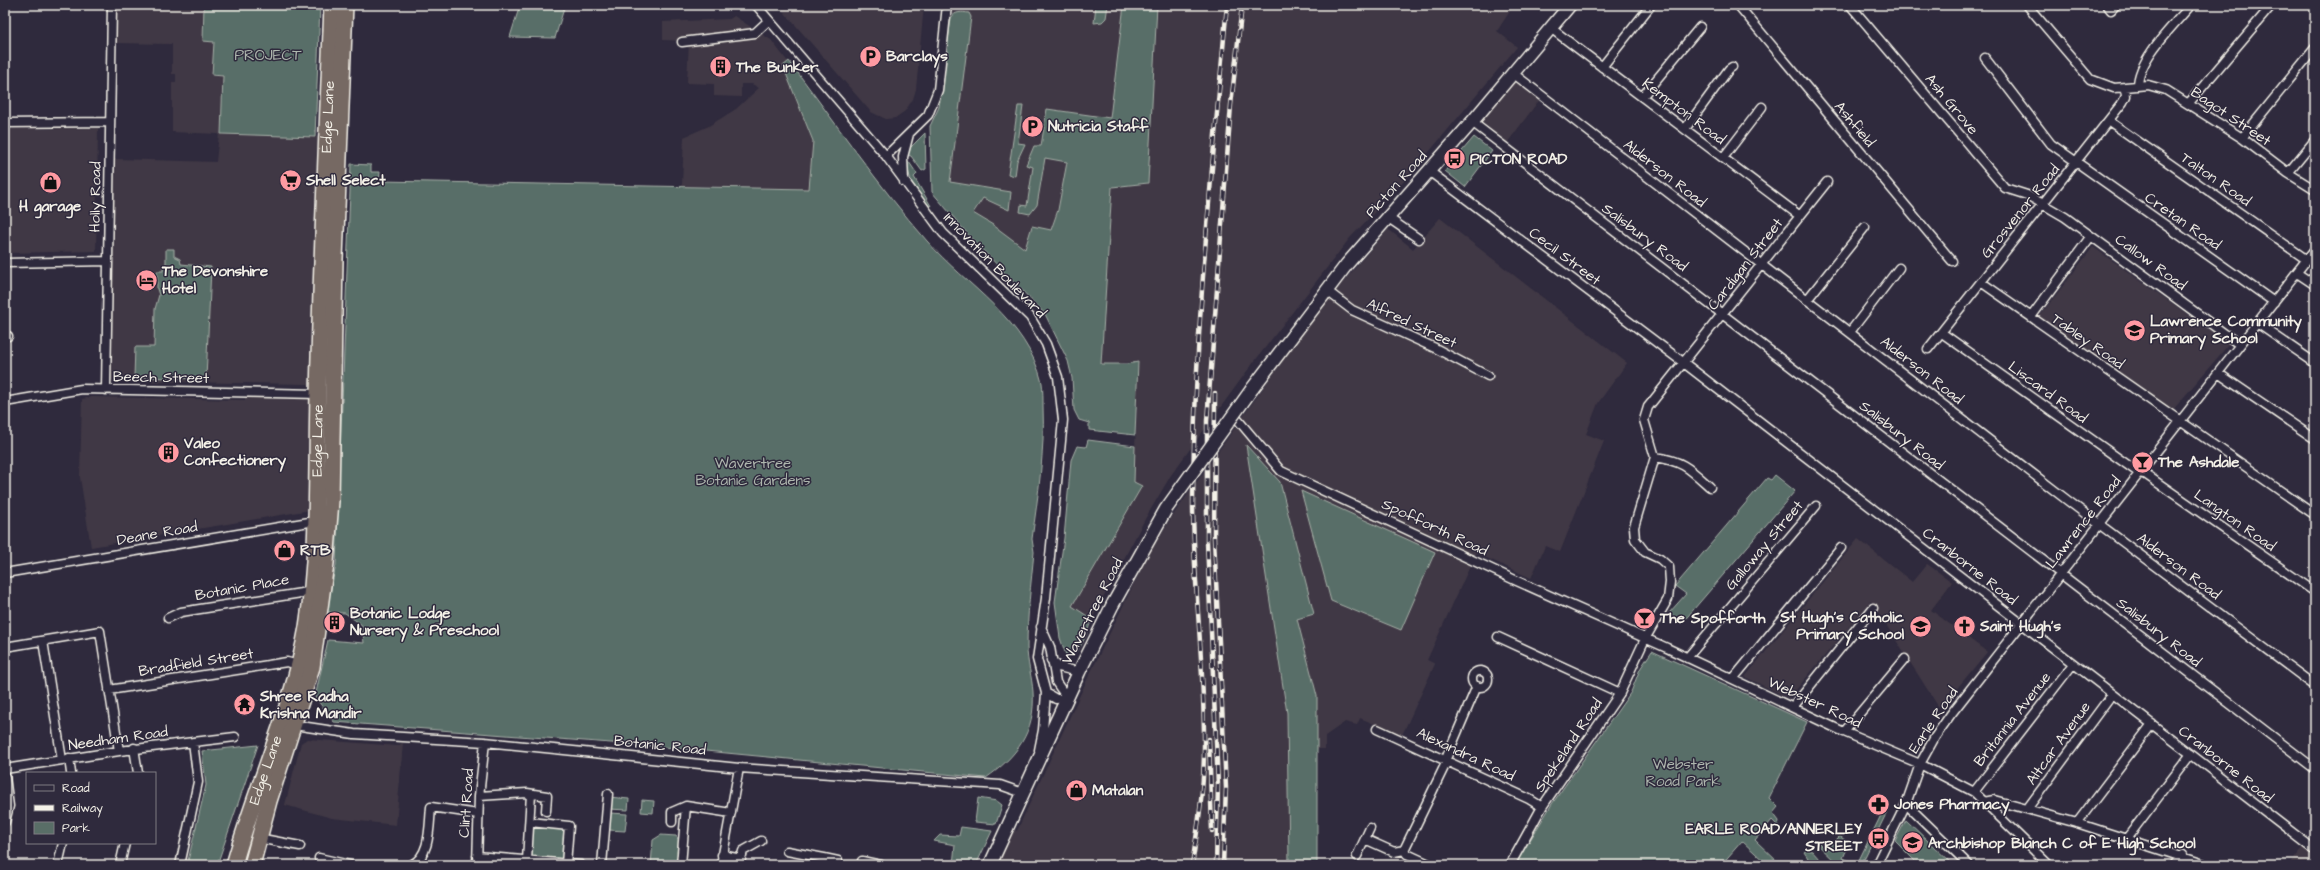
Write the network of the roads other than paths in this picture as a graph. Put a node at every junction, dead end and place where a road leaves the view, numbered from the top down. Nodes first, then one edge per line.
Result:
1 (112, 5) edge
2 (332, 5) edge
3 (345, 5) edge
4 (756, 5) edge
5 (947, 5) edge
6 (1570, 5) edge
7 (1651, 5) edge
8 (1738, 5) edge
9 (1850, 5) edge
10 (2027, 5) edge
11 (2191, 5) edge
12 (2272, 5) edge
13 (769, 20) junction
14 (1700, 27) dead end
15 (1552, 29) junction
16 (682, 42) dead end
17 (2315, 48) edge
18 (1985, 58) dead end
19 (1602, 67) junction
20 (1732, 67) dead end
21 (1514, 74) junction
22 (2138, 86) junction
23 (2125, 87) junction
24 (1642, 97) junction
25 (2188, 104) junction
26 (1762, 107) dead end
27 (2109, 121) junction
28 (110, 122) junction
29 (1472, 122) junction
30 (5, 124) edge
31 (1684, 129) junction
32 (909, 134) junction
33 (2242, 138) junction
34 (2315, 140) edge
35 (886, 156) junction
36 (1723, 158) junction
37 (2077, 163) junction
38 (1429, 171) junction
39 (2288, 173) junction
40 (904, 182) junction
41 (1827, 182) dead end
42 (2315, 190) edge
43 (2044, 204) junction
44 (1800, 216) junction
45 (1387, 217) junction
46 (1865, 227) dead end
47 (2091, 236) junction
48 (1419, 239) dead end
49 (2315, 249) edge
50 (2307, 260) junction
51 (1952, 261) dead end
52 (107, 262) junction
53 (5, 263) edge
54 (1762, 265) junction
55 (1899, 268) dead end
56 (2297, 273) junction
57 (1981, 282) junction
58 (2315, 285) edge
59 (1326, 290) junction
60 (1807, 300) junction
61 (2274, 302) junction
62 (1722, 314) junction
63 (2031, 317) junction
64 (2257, 323) junction
65 (1850, 332) junction
66 (1942, 333) junction
67 (2240, 345) junction
68 (1928, 349) dead end
69 (1684, 363) junction
70 (2315, 363) edge
71 (2218, 373) junction
72 (1488, 376) dead end
73 (1252, 389) joint
74 (106, 390) junction
75 (318, 394) junction
76 (5, 402) edge
77 (1234, 414) junction
78 (2179, 422) junction
79 (2315, 439) edge
80 (1655, 457) junction
81 (2139, 473) junction
82 (1710, 487) dead end
83 (1816, 506) dead end
84 (2315, 515) edge
85 (314, 521) junction
86 (2099, 524) junction
87 (1841, 548) dead end
88 (5, 573) edge
89 (2060, 574) junction
90 (317, 591) junction
91 (2315, 592) edge
92 (1873, 608) dead end
93 (168, 618) dead end
94 (2021, 623) junction
95 (1041, 626) junction
96 (1498, 637) dead end
97 (1645, 639) junction
98 (44, 641) junction
99 (5, 647) edge
100 (1687, 658) junction
101 (1905, 659) dead end
102 (1052, 660) junction
103 (293, 664) junction
104 (2073, 664) junction
105 (1079, 672) junction
106 (1733, 680) junction
107 (1477, 686) dead end
108 (2315, 686) edge
109 (110, 690) junction
110 (1046, 693) junction
111 (1620, 693) junction
112 (2112, 694) junction
113 (1067, 698) junction
114 (1793, 707) junction
115 (2152, 724) junction
116 (294, 725) junction
117 (1377, 728) dead end
118 (1844, 732) junction
119 (235, 738) dead end
120 (193, 742) junction
121 (485, 742) junction
122 (134, 748) junction
123 (119, 751) junction
124 (2191, 754) junction
125 (65, 759) junction
126 (1446, 761) junction
127 (1920, 764) junction
128 (1035, 765) junction
129 (739, 768) junction
130 (5, 769) edge
131 (2315, 770) edge
132 (71, 772) edge
133 (138, 772) edge
134 (5, 777) edge
135 (1974, 792) junction
136 (1022, 793) junction
137 (531, 794) junction
138 (608, 794) dead end
139 (479, 796) junction
140 (1984, 802) junction
141 (1906, 804) junction
142 (686, 806) junction
143 (1542, 807) junction
144 (2027, 809) junction
145 (546, 811) dead end
146 (731, 812) junction
147 (478, 814) junction
148 (5, 822) edge
149 (530, 822) junction
150 (672, 822) dead end
151 (2077, 823) junction
152 (1370, 828) dead end
153 (258, 838) junction
154 (2127, 838) junction
155 (1365, 839) junction
156 (761, 841) dead end
157 (64, 844) edge
158 (126, 844) edge
159 (300, 846) dead end
160 (1404, 850) junction
161 (2315, 850) edge
162 (787, 851) dead end
163 (722, 855) junction
164 (2183, 855) junction
165 (477, 856) junction
166 (1357, 856) dead end
167 (319, 858) dead end
168 (527, 860) junction
169 (838, 861) dead end
170 (862, 861) dead end
171 (823, 862) edge
172 (329, 863) edge
173 (566, 864) junction
174 (58, 865) edge
175 (120, 865) edge
176 (180, 865) edge
177 (234, 865) edge
178 (252, 865) edge
179 (350, 865) edge
180 (411, 865) edge
181 (477, 865) edge
182 (581, 865) edge
183 (602, 865) edge
184 (681, 865) edge
185 (721, 865) edge
186 (881, 865) edge
187 (990, 865) edge
188 (1431, 865) edge
189 (1510, 865) edge
190 (1876, 865) edge
191 (1969, 865) edge
192 (2049, 865) edge
193 (2174, 865) edge
194 (2208, 865) edge

1 - 28 street, Holly Road
2 - 75 highway, Edge Lane
3 - 90 highway, Edge Lane
4 - 13 street, Innovation Boulevard
5 - 32 street
6 - 15 main road, Picton Road
7 - 19 street
8 - 51 street, Ashfield
9 - 43 street, Ash Grove
10 - 23 street, Bagot Street
11 - 22 street
12 - 25 street
13 - 16 street
13 - 35 street, Innovation Boulevard
14 - 24 street
15 - 19 street, Kempton Road
15 - 21 main road, Picton Road
17 - 33 street
18 - 37 street, Cretan Road
19 - 24 street, Kempton Road
20 - 31 street
21 - 29 main road, Picton Road
21 - 54 street, Alderson Road
22 - 23 street, Bagot Street
22 - 25 street, Bagot Street
23 - 27 street, Grosvenor Road
24 - 31 street, Kempton Road
25 - 33 street, Bagot Street
26 - 36 street
27 - 37 street, Grosvenor Road
27 - 50 street, Talton Road
28 - 30 street
28 - 52 street, Holly Road
29 - 38 main road, Picton Road
29 - 62 street, Salisbury Road
31 - 36 street, Kempton Road
32 - 35 street
32 - 40 street
33 - 39 street, Bagot Street
34 - 39 street
35 - 40 street, Innovation Boulevard
36 - 44 street, Kempton Road
37 - 43 street, Grosvenor Road
37 - 61 street, Cretan Road
38 - 45 main road, Picton Road
38 - 69 street, Cecil Street
39 - 42 street, Bagot Street
40 - 95 street, Innovation Boulevard
41 - 44 street, Cardigan Street
43 - 47 street, Callow Road
43 - 57 street, Grosvenor Road
44 - 54 street, Cardigan Street
45 - 48 street
45 - 59 main road, Picton Road
46 - 60 street
47 - 63 street
47 - 67 street, Callow Road
49 - 50 street, Lawrence Road
50 - 56 street, Lawrence Road
52 - 53 street
52 - 74 street, Holly Road
54 - 60 street, Alderson Road
54 - 62 street, Cardigan Street
55 - 65 street
56 - 58 street
56 - 61 street, Lawrence Road
57 - 63 street, Tabley Road
57 - 66 street, Grosvenor Road
59 - 72 street, Alfred Street
59 - 73 main road, Picton Road
60 - 65 street, Alderson Road
61 - 64 street, Lawrence Road
62 - 69 street, Cardigan Street
62 - 89 street, Salisbury Road
63 - 78 street, Tabley Road
64 - 67 street, Lawrence Road
64 - 70 street
65 - 86 street, Alderson Road
66 - 68 street, Grosvenor Road
66 - 81 street, Liscard Road
67 - 71 street, Lawrence Road
69 - 80 street, Cardigan Street
69 - 94 street, Cranborne Road
71 - 78 street, Lawrence Road
71 - 79 street
73 - 77 main road, Wavertree Road, bridge
74 - 75 street, Beech Street
74 - 76 street, Beech Street
75 - 85 highway, Edge Lane
77 - 97 street, Spofforth Road
77 - 105 main road, Wavertree Road, bridge
78 - 81 street, Lawrence Road
78 - 84 street, Tabley Road
80 - 82 street
80 - 97 street, Spekeland Road
81 - 86 street, Lawrence Road
81 - 91 street, Langton Road
83 - 100 street, Galloway Street
85 - 88 street, Deane Road
85 - 90 highway, Edge Lane
86 - 89 street, Lawrence Road
86 - 108 street, Alderson Road
87 - 106 street
89 - 94 street, Lawrence Road
89 - 131 street, Salisbury Road
90 - 93 street, Botanic Place
90 - 103 highway, Edge Lane
90 - 116 highway, Edge Lane
92 - 114 street
94 - 104 street, Cranborne Road
94 - 127 street, Earle Road
95 - 102 street
95 - 110 street, Innovation Boulevard
96 - 111 street
97 - 100 street, Webster Road
97 - 111 street, Spekeland Road
98 - 99 street
98 - 109 street
98 - 125 street
100 - 106 street, Webster Road
101 - 118 street
102 - 105 street
102 - 113 street
103 - 109 street, Bradfield Street
103 - 177 highway, Edge Lane
104 - 112 street, Cranborne Road
104 - 135 street, Britannia Avenue
105 - 113 main road, Wavertree Road
106 - 114 street, Webster Road
107 - 126 street
109 - 123 street
110 - 113 street
110 - 128 street, Innovation Boulevard
111 - 143 street, Spekeland Road
112 - 115 street, Cranborne Road
112 - 144 street, Altcar Avenue
113 - 128 main road, Wavertree Road
114 - 118 street, Webster Road
115 - 124 street, Cranborne Road
115 - 151 street
116 - 121 street, Botanic Road
116 - 153 highway, Edge Lane
117 - 126 street, Alexandra Road
118 - 127 street, Webster Road
119 - 120 street, Needham Road
120 - 122 street, Needham Road
120 - 176 street
121 - 129 street, Botanic Road
121 - 139 street, Clint Road
122 - 123 street, Needham Road
122 - 133 street
123 - 125 street, Needham Road
124 - 154 street
124 - 161 street, Cranborne Road
125 - 130 street, Needham Road
125 - 132 street
126 - 143 street, Alexandra Road
126 - 160 street
127 - 135 street, Webster Road
127 - 141 street, Earle Road
128 - 136 main road, Wavertree Road
129 - 136 street, Botanic Road
129 - 146 street
134 - 148 street
135 - 140 street, Webster Road
136 - 187 main road, Wavertree Road
137 - 139 street
137 - 145 street
137 - 149 street
138 - 183 street
139 - 147 street, Clint Road
140 - 144 street
140 - 192 street, Webster Road
141 - 190 street, Earle Road
141 - 191 street
142 - 146 street
142 - 150 street
142 - 184 street
143 - 189 street, Spekeland Road
144 - 151 street
146 - 163 street
147 - 165 street, Clint Road
147 - 180 street
149 - 168 street
149 - 173 street
151 - 154 street
152 - 155 street
153 - 159 street
153 - 178 highway, Edge Lane
154 - 164 street
155 - 160 street
155 - 166 street
156 - 163 street
157 - 174 street
158 - 175 street
160 - 188 street
162 - 171 street
163 - 185 street
164 - 193 street
164 - 194 street
165 - 168 street
165 - 181 street, Clint Road
167 - 172 street
168 - 173 street
169 - 171 street
170 - 186 street
172 - 179 street
173 - 182 street

